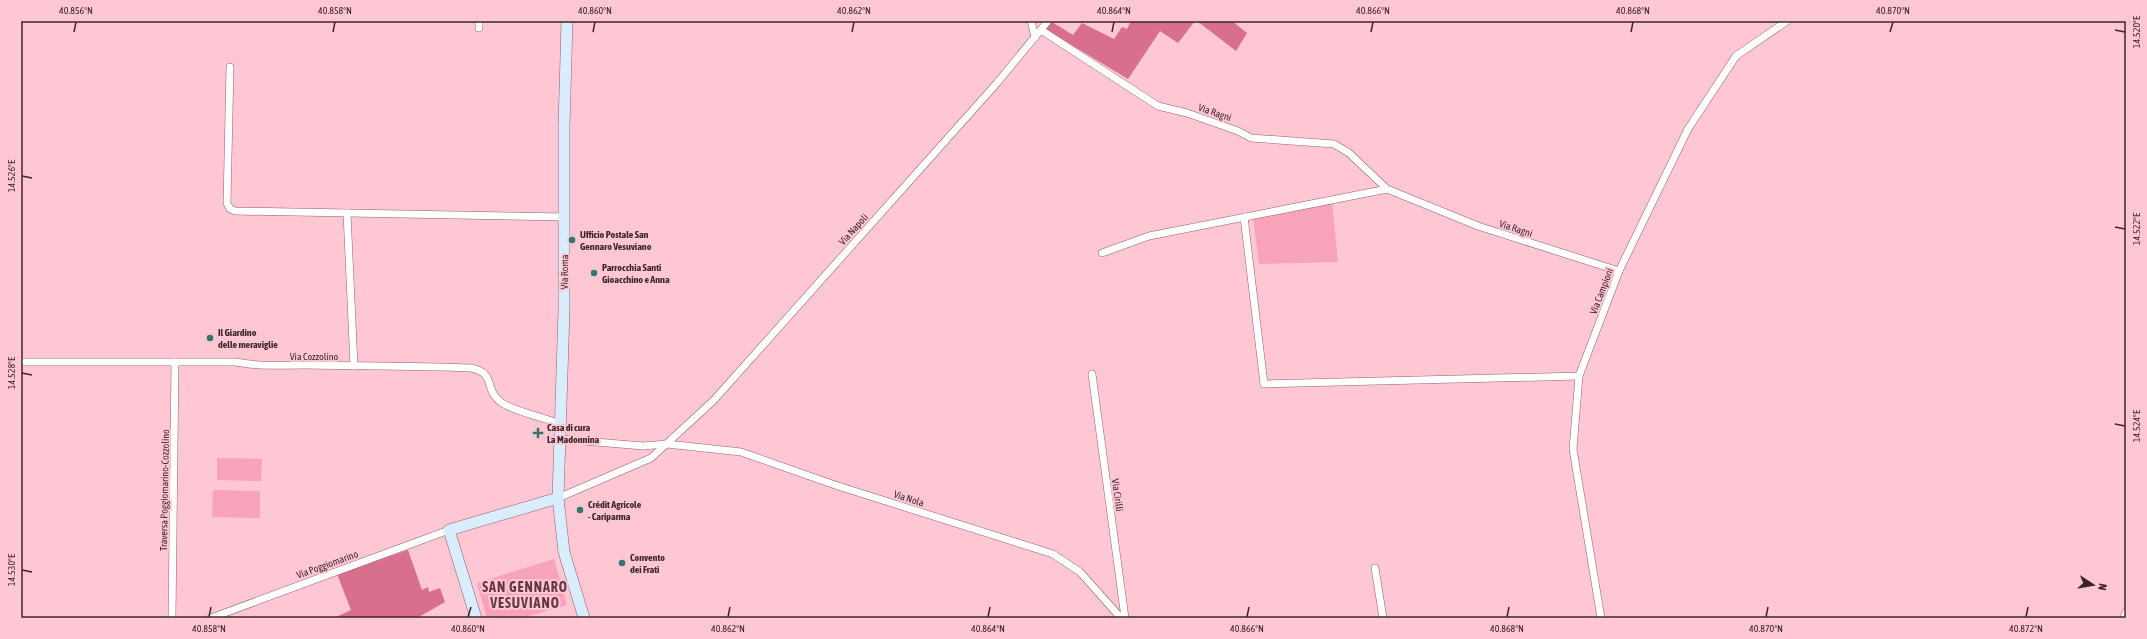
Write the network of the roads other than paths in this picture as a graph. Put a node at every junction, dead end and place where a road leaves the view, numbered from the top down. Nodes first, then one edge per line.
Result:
1 (567, 21) edge
2 (1031, 21) edge
3 (1048, 21) edge
4 (1787, 21) edge
5 (1041, 30) junction
6 (1035, 37) junction
7 (230, 67) dead end
8 (1387, 189) junction
9 (347, 213) junction
10 (565, 217) junction
11 (1244, 217) junction
12 (1102, 253) dead end
13 (1619, 271) junction
14 (21, 362) edge
15 (175, 362) junction
16 (354, 366) junction
17 (1092, 374) dead end
18 (1579, 376) junction
19 (560, 424) junction
20 (560, 439) junction
21 (667, 444) junction
22 (558, 498) junction
23 (449, 530) junction
24 (1375, 568) dead end
25 (2126, 612) edge
26 (172, 618) edge
27 (211, 618) edge
28 (476, 618) edge
29 (584, 618) edge
30 (1121, 618) edge
31 (1125, 618) edge
32 (1383, 618) edge
33 (1601, 618) edge
34 (2124, 618) edge

1 - 10 main road, Via Roma
2 - 6 street
3 - 5 street, Via Napoli
4 - 13 street, Via Campioni
5 - 6 street, Via Napoli
5 - 8 street, Via Ragni
6 - 21 street, Via Napoli
7 - 9 street
8 - 11 street
8 - 13 street, Via Ragni
9 - 10 street
9 - 16 street
10 - 19 main road, Via Roma
11 - 12 street
11 - 18 street
13 - 18 street, Via Campioni
14 - 15 street, Via Cozzolino
15 - 16 street, Via Cozzolino
15 - 26 street, Traversa Poggiomarino-Cozzolino
16 - 19 street, Via Cozzolino
17 - 31 street, Via Cirilli
18 - 33 street, Via Campioni
19 - 20 main road, Via Roma
20 - 21 street, Via Nola
20 - 22 main road, Via Roma
21 - 22 street, Via Napoli
21 - 30 street, Via Nola
22 - 23 main road
22 - 29 main road, Via Roma
23 - 27 street, Via Poggiomarino
23 - 28 main road
24 - 32 street
25 - 34 street

